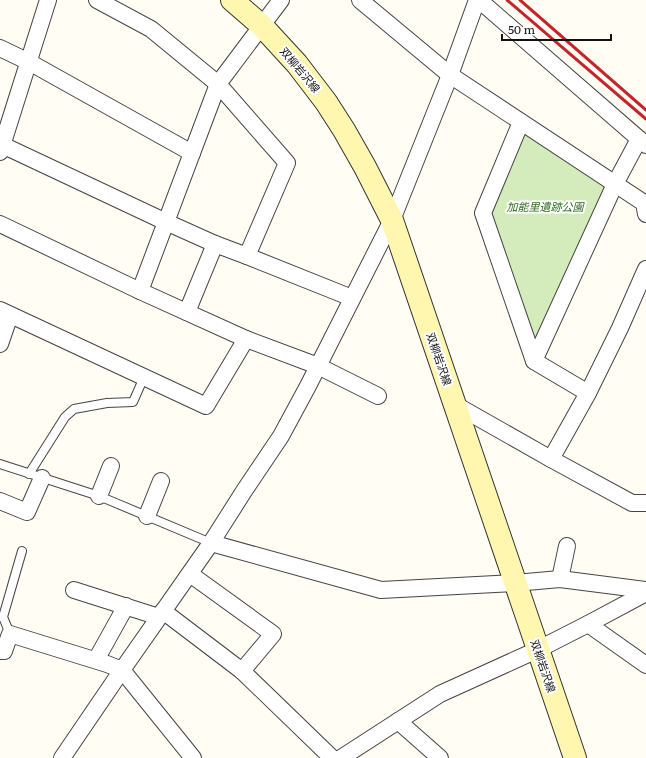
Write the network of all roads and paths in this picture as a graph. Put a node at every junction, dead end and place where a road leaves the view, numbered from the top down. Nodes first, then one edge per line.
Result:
1 (48, 0) edge
2 (96, 0) edge
3 (232, 0) edge
4 (281, 0) edge
5 (360, 0) edge
6 (478, 0) edge
7 (262, 26) junction
8 (0, 48) edge
9 (29, 62) junction
10 (450, 75) junction
11 (218, 84) junction
12 (521, 122) junction
13 (643, 142) edge
14 (1, 147) edge
15 (192, 153) junction
16 (615, 184) junction
17 (646, 214) edge
18 (392, 220) junction
19 (166, 222) junction
20 (0, 224) edge
21 (215, 244) junction
22 (247, 256) junction
23 (646, 269) edge
24 (140, 291) junction
25 (352, 298) junction
26 (5, 312) edge
27 (187, 312) junction
28 (246, 339) junction
29 (0, 344) edge
30 (534, 362) junction
31 (318, 366) junction
32 (144, 377) junction
33 (588, 393) junction
34 (378, 396) dead end
35 (454, 404) junction
36 (552, 459) junction
37 (0, 464) edge
38 (110, 466) dead end
39 (36, 476) junction
40 (162, 481) dead end
41 (99, 496) junction
42 (0, 501) edge
43 (646, 503) edge
44 (147, 516) junction
45 (211, 543) junction
46 (567, 546) dead end
47 (22, 551) dead end
48 (190, 574) junction
49 (560, 579) junction
50 (515, 583) junction
51 (74, 590) dead end
52 (646, 591) edge
53 (126, 606) junction
54 (161, 614) junction
55 (588, 624) junction
56 (10, 634) junction
57 (537, 650) junction
58 (0, 651) edge
59 (96, 660) junction
60 (646, 665) edge
61 (122, 670) junction
62 (242, 671) junction
63 (398, 721) junction
64 (62, 758) edge
65 (193, 758) edge
66 (332, 758) edge
67 (341, 758) edge
68 (440, 758) edge
69 (574, 758) edge

1 - 9 street
2 - 11 street
3 - 7 street, 双柳岩沢線
4 - 7 street
5 - 10 street
6 - 10 street
6 - 13 street
7 - 11 street
7 - 18 street, 双柳岩沢線
8 - 9 street
9 - 14 street
9 - 15 street
10 - 12 street
10 - 18 street
11 - 15 street
11 - 22 street
12 - 16 street
12 - 30 street
13 - 16 street
14 - 19 street
15 - 19 street
16 - 17 street
16 - 30 street
18 - 25 street
18 - 35 street, 双柳岩沢線
19 - 21 street
19 - 24 street
20 - 24 street
21 - 22 street
21 - 27 street
22 - 25 street
23 - 33 street
24 - 27 street
25 - 31 street
26 - 29 street
26 - 32 street
27 - 28 street
28 - 31 street
28 - 32 street
30 - 33 street
31 - 34 street
31 - 45 street
32 - 39 lane
33 - 36 street
35 - 36 street
35 - 50 street, 双柳岩沢線
36 - 43 street
37 - 39 lane
38 - 41 street
39 - 41 lane
39 - 42 street
40 - 44 street
41 - 44 lane
44 - 45 lane
45 - 48 street
45 - 50 street
46 - 49 street
47 - 56 lane
48 - 54 street
48 - 62 street
49 - 50 street
49 - 52 street
50 - 57 street, 双柳岩沢線
51 - 53 street
52 - 55 street
53 - 54 street
53 - 59 street
54 - 61 street
54 - 62 street
55 - 57 street
55 - 60 street
56 - 58 street
56 - 59 street
57 - 63 street
57 - 69 street, 双柳岩沢線
59 - 61 street
61 - 64 street
61 - 65 street
62 - 66 street
63 - 67 street
63 - 68 street

